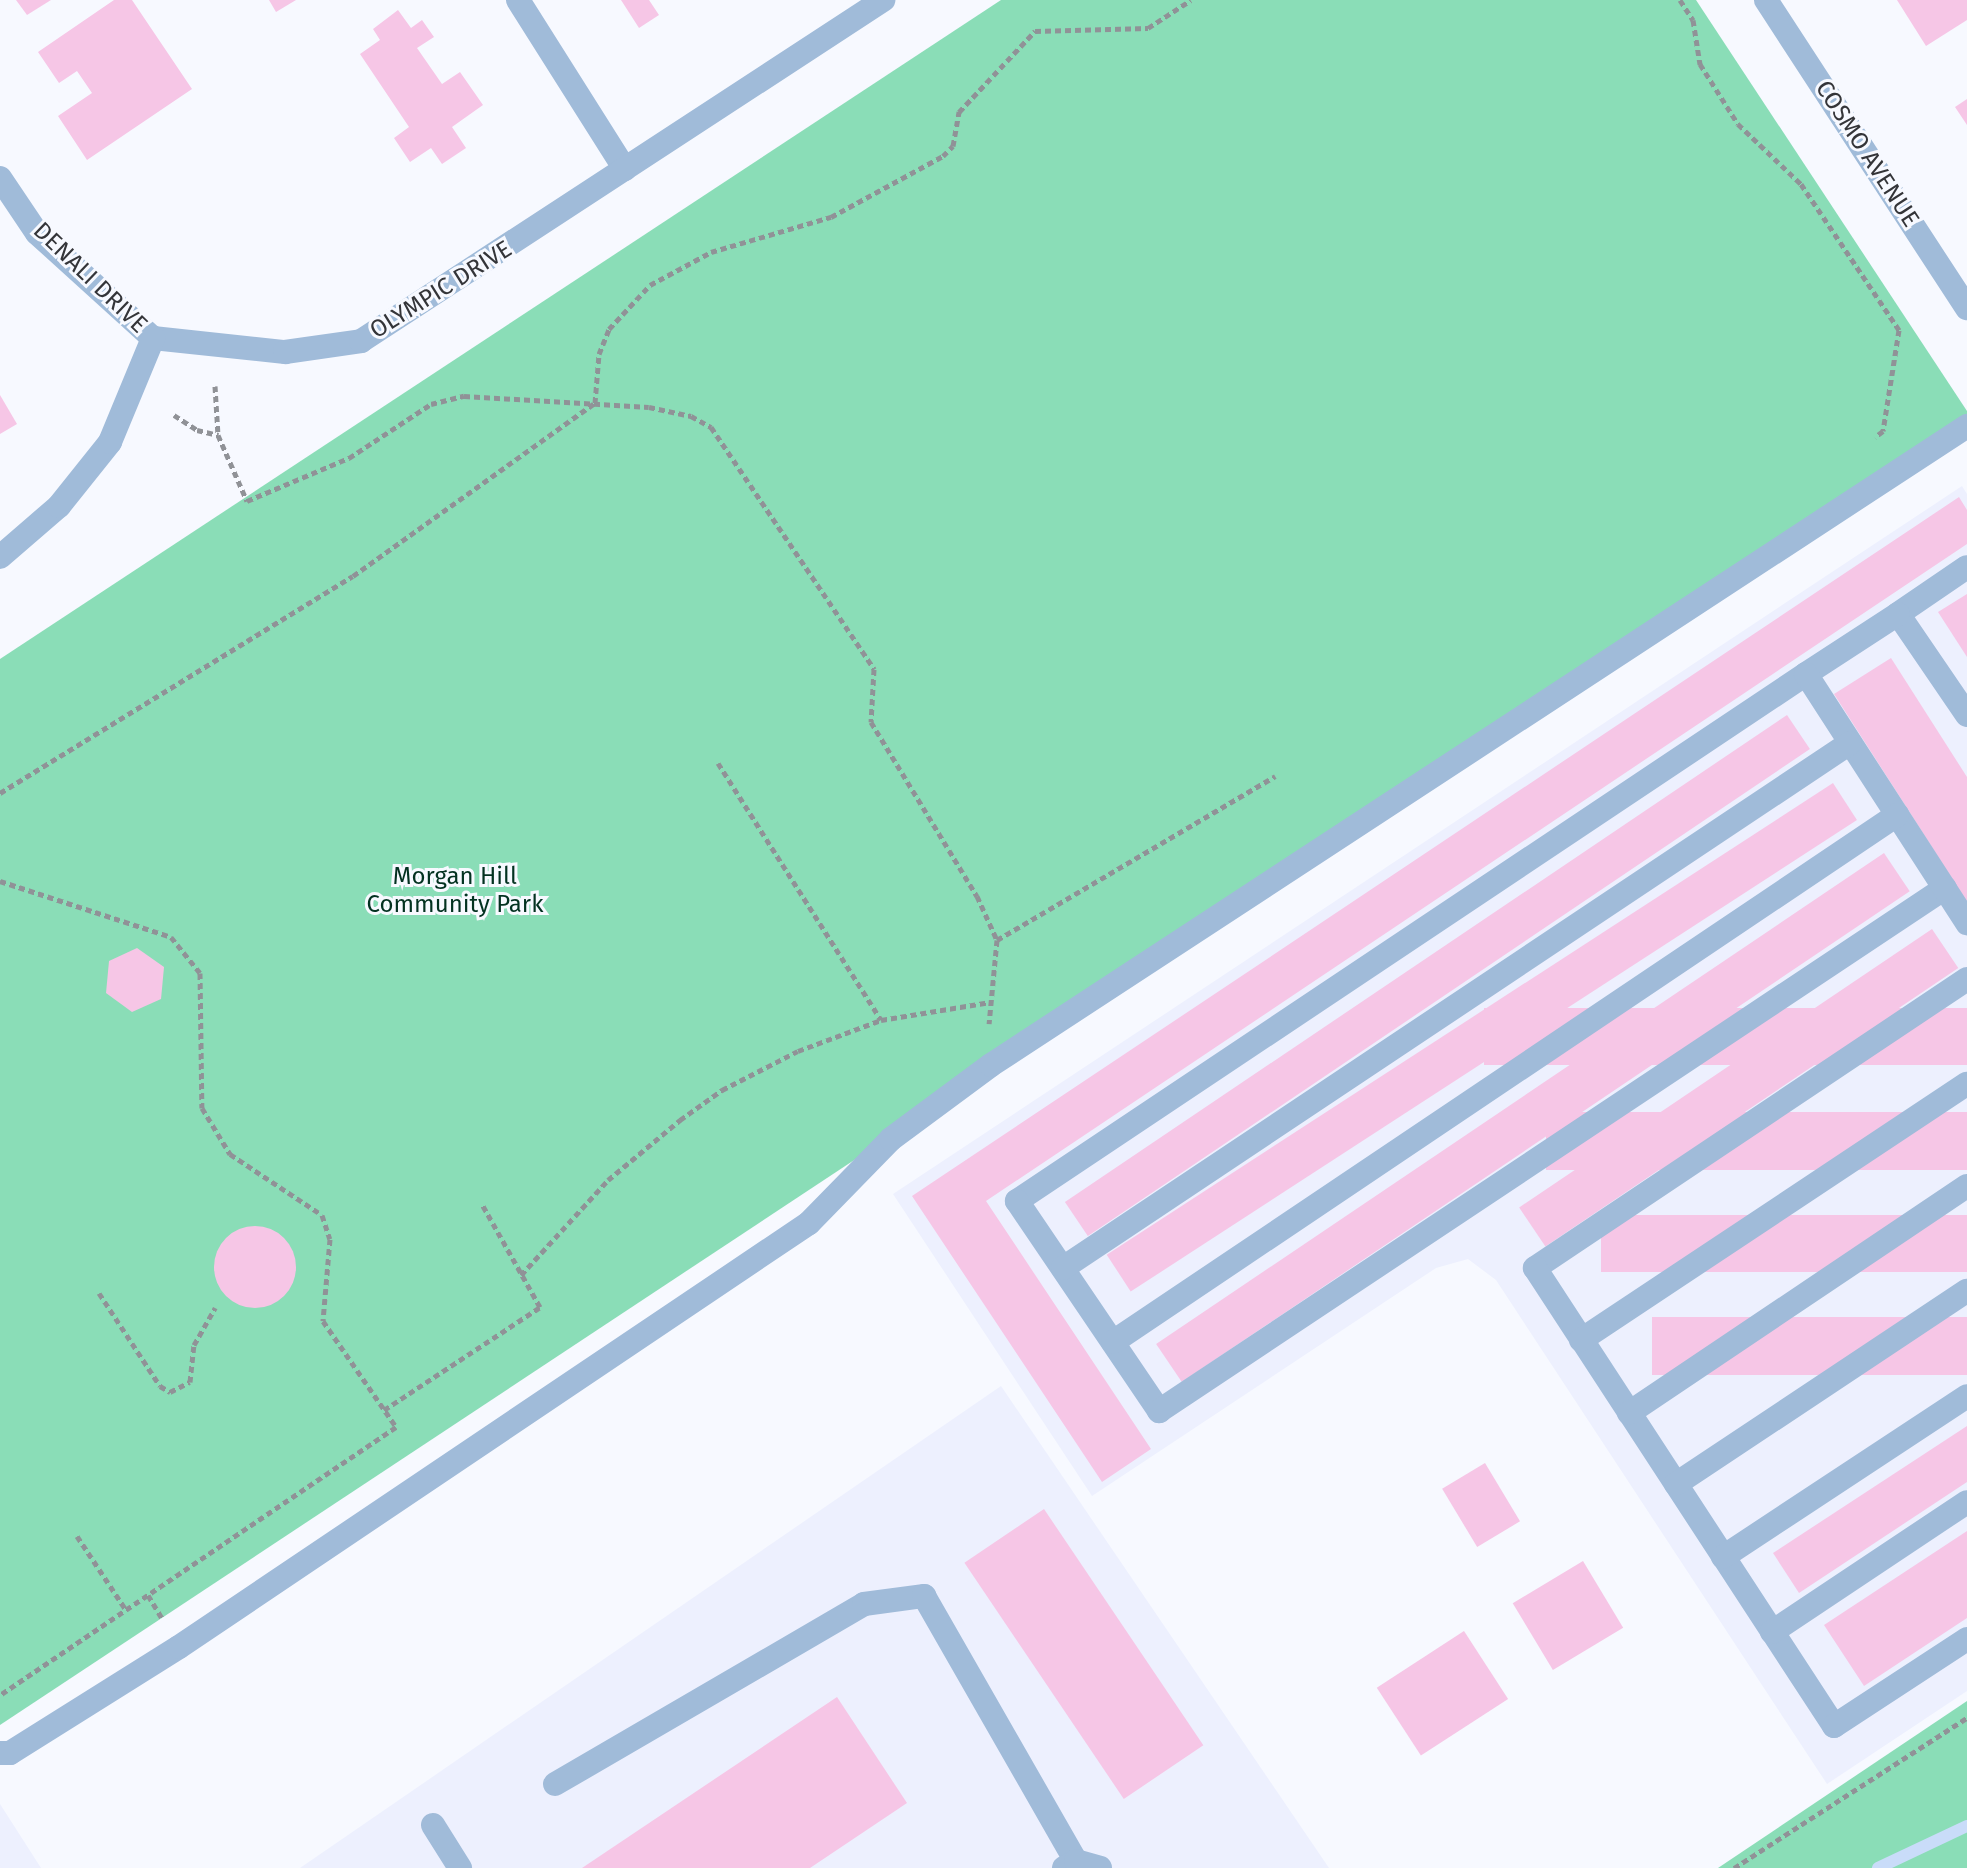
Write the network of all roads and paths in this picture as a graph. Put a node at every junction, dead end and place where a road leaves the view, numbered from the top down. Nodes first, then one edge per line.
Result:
1 (518, 0) edge
2 (883, 0) edge
3 (1191, 0) edge
4 (1680, 0) edge
5 (1766, 0) edge
6 (625, 169) junction
7 (0, 178) edge
8 (1967, 308) edge
9 (153, 338) junction
10 (215, 386) dead end
11 (595, 403) junction
12 (174, 415) dead end
13 (1967, 426) edge
14 (218, 435) junction
15 (1875, 437) dead end
16 (0, 557) edge
17 (1967, 567) edge
18 (1898, 614) junction
19 (1806, 674) junction
20 (1967, 715) edge
21 (1850, 743) junction
22 (718, 763) dead end
23 (1275, 776) dead end
24 (0, 793) edge
25 (1897, 815) junction
26 (0, 881) edge
27 (1945, 888) junction
28 (1967, 923) edge
29 (997, 940) junction
30 (1967, 979) edge
31 (991, 1002) junction
32 (881, 1020) junction
33 (991, 1065) junction
34 (1967, 1084) edge
35 (1967, 1186) edge
36 (482, 1204) dead end
37 (1063, 1268) junction
38 (521, 1275) junction
39 (1967, 1291) edge
40 (99, 1293) dead end
41 (215, 1308) dead end
42 (1581, 1340) junction
43 (1113, 1342) junction
44 (1967, 1396) edge
45 (384, 1410) junction
46 (1629, 1413) junction
47 (1676, 1484) junction
48 (1967, 1502) edge
49 (77, 1536) dead end
50 (1723, 1557) junction
51 (126, 1610) junction
52 (1772, 1632) junction
53 (1967, 1639) edge
54 (0, 1695) edge
55 (1967, 1718) edge
56 (5, 1753) edge
57 (555, 1784) dead end
58 (433, 1825) dead end
59 (1070, 1864) edge
60 (460, 1868) edge
61 (1100, 1868) edge
62 (1734, 1868) edge

1 - 6 street
2 - 6 street, OLYMPIC DRIVE
3 - 11 path
4 - 15 path
5 - 8 street, COSMO AVENUE
6 - 9 street, OLYMPIC DRIVE
7 - 9 street, DENALI DRIVE
9 - 16 street
10 - 14 path
11 - 14 path
11 - 24 path
11 - 29 path
12 - 14 path
13 - 33 street
17 - 18 street
18 - 19 street
18 - 20 street
19 - 21 street
19 - 37 street
21 - 25 street
21 - 37 street
22 - 32 path
23 - 29 path
25 - 27 street
25 - 43 street
26 - 45 path
27 - 28 street
27 - 43 street
29 - 31 path
30 - 42 street
31 - 32 path
31 - 33 path
32 - 38 path
33 - 56 street
34 - 42 street
35 - 46 street
36 - 38 path
37 - 43 street
38 - 45 path
39 - 47 street
40 - 41 path
42 - 46 street
44 - 50 street
45 - 51 path
46 - 47 street
47 - 50 street
48 - 52 street
49 - 51 path
50 - 52 street
51 - 54 path
52 - 53 street
55 - 62 path
57 - 59 street
58 - 60 street
59 - 61 street

